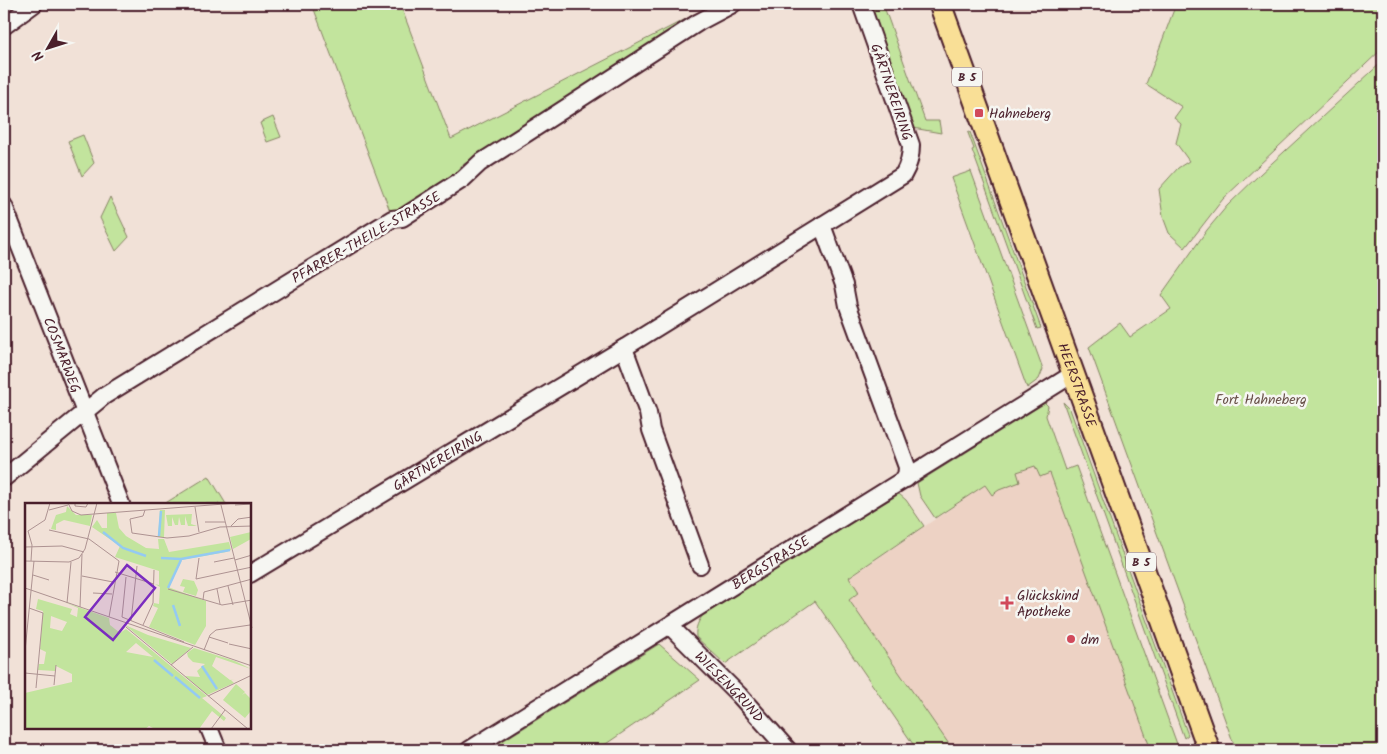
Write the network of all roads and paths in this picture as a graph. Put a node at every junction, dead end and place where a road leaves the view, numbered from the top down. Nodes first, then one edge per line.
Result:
1 (34, 4) edge
2 (733, 4) edge
3 (861, 4) edge
4 (943, 9) edge
5 (4, 26) edge
6 (4, 206) edge
7 (822, 225) junction
8 (624, 348) junction
9 (1073, 374) junction
10 (84, 411) junction
11 (4, 478) edge
12 (906, 479) junction
13 (121, 503) edge
14 (700, 564) dead end
15 (251, 573) edge
16 (670, 626) junction
17 (210, 729) edge
18 (218, 750) edge
19 (469, 750) edge
20 (788, 750) edge
21 (1209, 750) edge

1 - 5 street
2 - 10 street, PFARRER-THEILE-STRASSE
3 - 7 street, GÄRTNEREIRING
4 - 9 main road, HEERSTRASSE / B 5
6 - 10 street, COSMARWEG
7 - 8 street, GÄRTNEREIRING
7 - 12 street
8 - 14 street
8 - 15 street, GÄRTNEREIRING
9 - 12 street, BERGSTRASSE
9 - 21 main road, HEERSTRASSE / B 5
10 - 11 street, PFARRER-THEILE-STRASSE
10 - 13 street, COSMARWEG
12 - 16 street, BERGSTRASSE
16 - 19 street, BERGSTRASSE
16 - 20 street, WIESENGRUND
17 - 18 street

